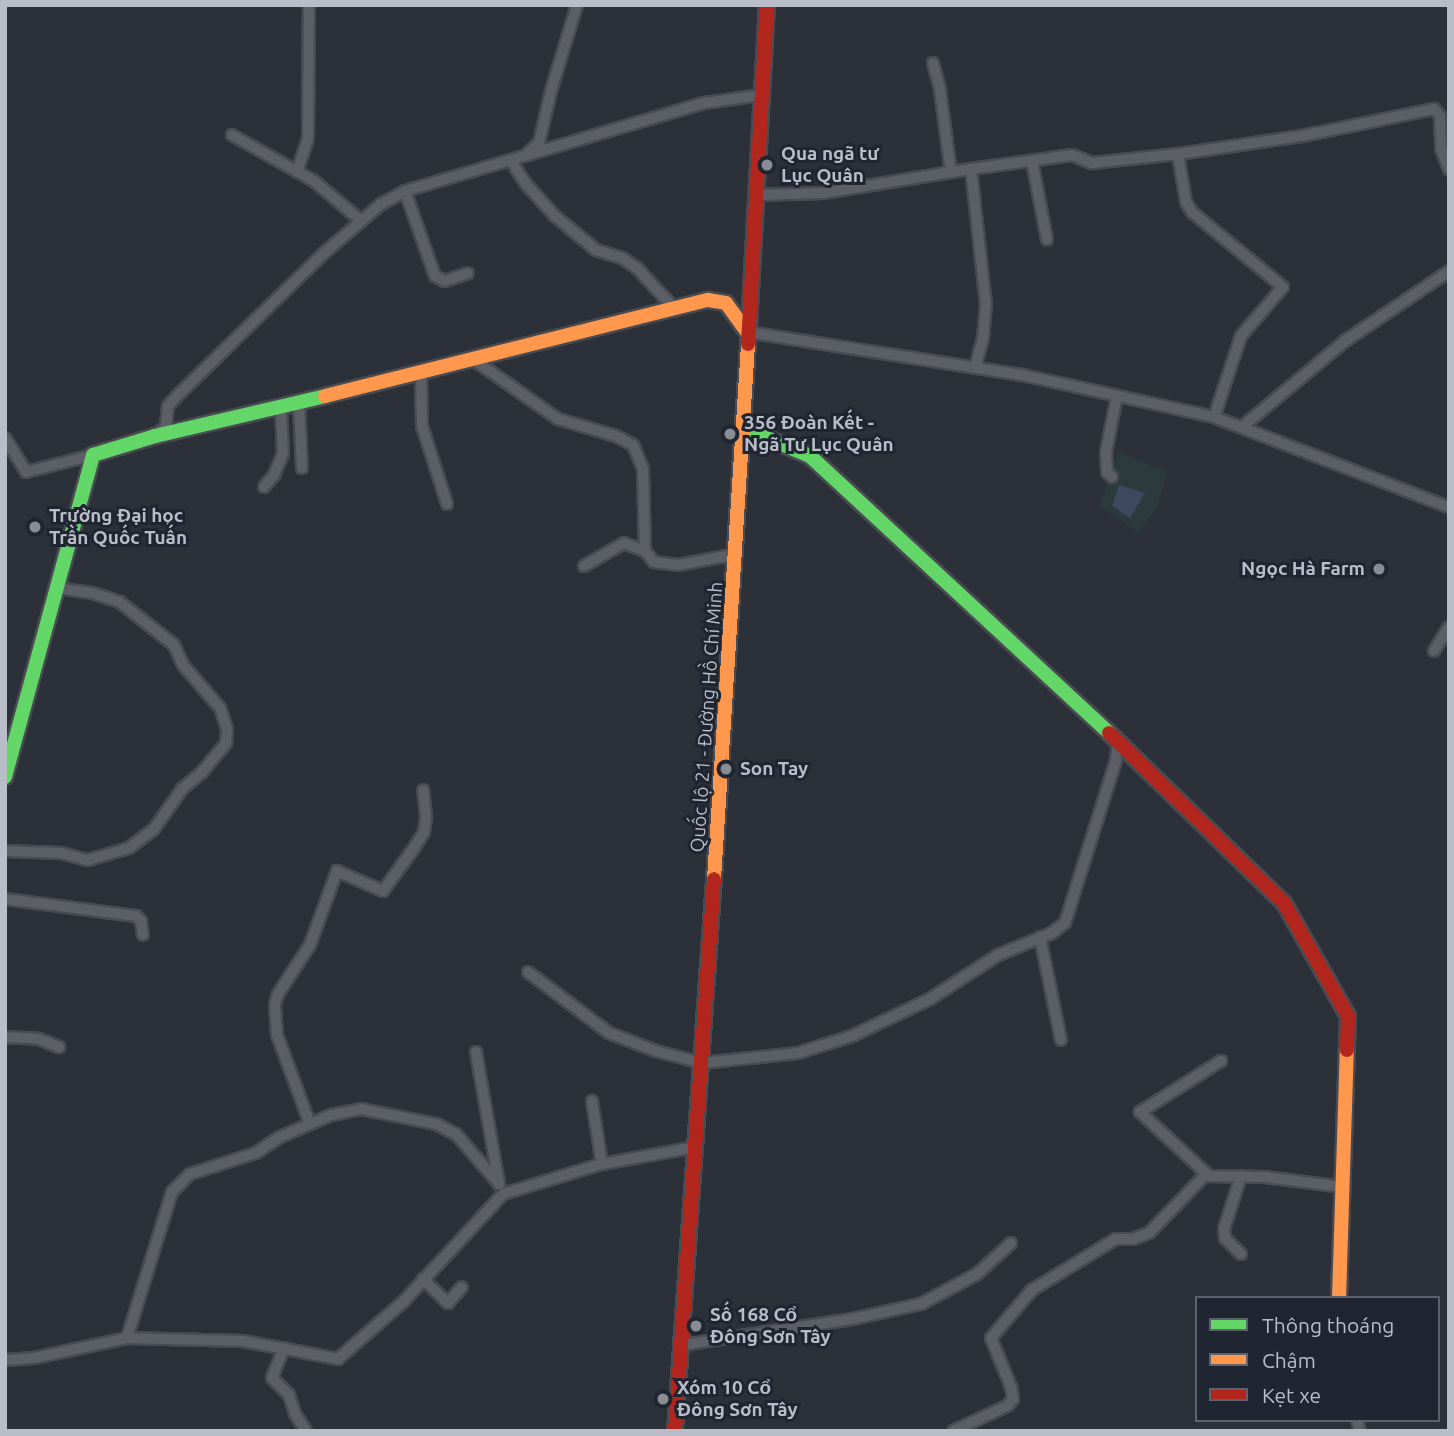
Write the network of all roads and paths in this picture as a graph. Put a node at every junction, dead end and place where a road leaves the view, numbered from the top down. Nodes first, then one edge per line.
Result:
1 (309, 5) edge
2 (577, 5) edge
3 (767, 5) edge
4 (933, 63) dead end
5 (762, 95) junction
6 (232, 135) dead end
7 (1178, 154) junction
8 (524, 156) junction
9 (511, 161) junction
10 (1032, 161) junction
11 (971, 169) junction
12 (1449, 169) edge
13 (297, 172) junction
14 (951, 172) junction
15 (405, 191) junction
16 (757, 195) junction
17 (360, 220) junction
18 (1047, 240) dead end
19 (1449, 271) edge
20 (468, 273) dead end
21 (674, 308) junction
22 (747, 332) junction
23 (474, 360) junction
24 (975, 368) junction
25 (421, 374) junction
26 (1117, 396) junction
27 (299, 403) junction
28 (281, 407) junction
29 (1214, 417) junction
30 (1242, 427) junction
31 (745, 429) junction
32 (155, 436) junction
33 (5, 438) edge
34 (93, 455) junction
35 (302, 468) dead end
36 (1112, 477) dead end
37 (264, 487) dead end
38 (447, 504) dead end
39 (1448, 504) edge
40 (645, 551) junction
41 (737, 554) junction
42 (584, 566) dead end
43 (57, 589) junction
44 (1449, 627) edge
45 (1434, 651) dead end
46 (1118, 741) junction
47 (5, 777) edge
48 (423, 790) dead end
49 (5, 851) edge
50 (5, 899) edge
51 (143, 935) dead end
52 (1040, 937) junction
53 (528, 972) dead end
54 (5, 1037) edge
55 (1061, 1040) dead end
56 (59, 1047) dead end
57 (476, 1052) dead end
58 (1221, 1061) dead end
59 (702, 1063) junction
60 (592, 1101) dead end
61 (310, 1124) junction
62 (696, 1147) junction
63 (602, 1164) junction
64 (1208, 1175) junction
65 (1241, 1176) junction
66 (1343, 1187) junction
67 (501, 1189) junction
68 (1010, 1243) dead end
69 (1241, 1254) dead end
70 (423, 1279) junction
71 (462, 1287) dead end
72 (1339, 1296) edge
73 (127, 1338) junction
74 (682, 1345) junction
75 (284, 1348) junction
76 (5, 1360) edge
77 (306, 1431) edge
78 (676, 1431) edge
79 (953, 1431) edge

1 - 13 street
2 - 8 street
3 - 5 main road, Quốc lộ 21 - Đường Hồ Chí Minh
4 - 14 street
5 - 8 street
5 - 16 main road, Quốc lộ 21 - Đường Hồ Chí Minh
6 - 13 street
7 - 10 street
7 - 12 street
7 - 29 street
8 - 9 street
9 - 15 street
9 - 21 street
10 - 11 street
10 - 18 street
11 - 14 street
11 - 24 street
13 - 17 street
14 - 16 street
15 - 17 street
15 - 20 street
16 - 22 main road, Quốc lộ 21 - Đường Hồ Chí Minh
17 - 32 street
19 - 30 street
21 - 22 main road
21 - 23 main road
22 - 24 street
22 - 31 main road, Quốc lộ 21 - Đường Hồ Chí Minh
23 - 25 main road
23 - 40 street
24 - 26 street
25 - 27 main road
25 - 38 street
26 - 29 street
26 - 36 street
27 - 28 main road
27 - 35 street
28 - 32 main road
28 - 37 street
29 - 30 street
30 - 39 street
31 - 41 main road, Quốc lộ 21 - Đường Hồ Chí Minh
31 - 46 main road
32 - 34 main road
33 - 34 street
34 - 43 main road
40 - 41 street
40 - 42 street
41 - 59 main road, Quốc lộ 21 - Đường Hồ Chí Minh
43 - 47 main road
43 - 49 street
44 - 45 street
46 - 52 street
46 - 66 main road
48 - 61 street
50 - 51 street
52 - 55 street
52 - 59 street
53 - 59 street
54 - 56 street
57 - 67 street
58 - 64 street
59 - 62 main road, Quốc lộ 21 - Đường Hồ Chí Minh
60 - 63 street
61 - 67 street
61 - 73 street
62 - 63 street
62 - 74 main road, Quốc lộ 21 - Đường Hồ Chí Minh
63 - 67 street
64 - 65 street
64 - 79 street
65 - 66 street
65 - 69 street
66 - 72 main road
67 - 70 street
68 - 74 street
70 - 71 street
70 - 75 street
73 - 75 street
73 - 76 street
74 - 78 main road, Quốc lộ 21 - Đường Hồ Chí Minh
75 - 77 street

